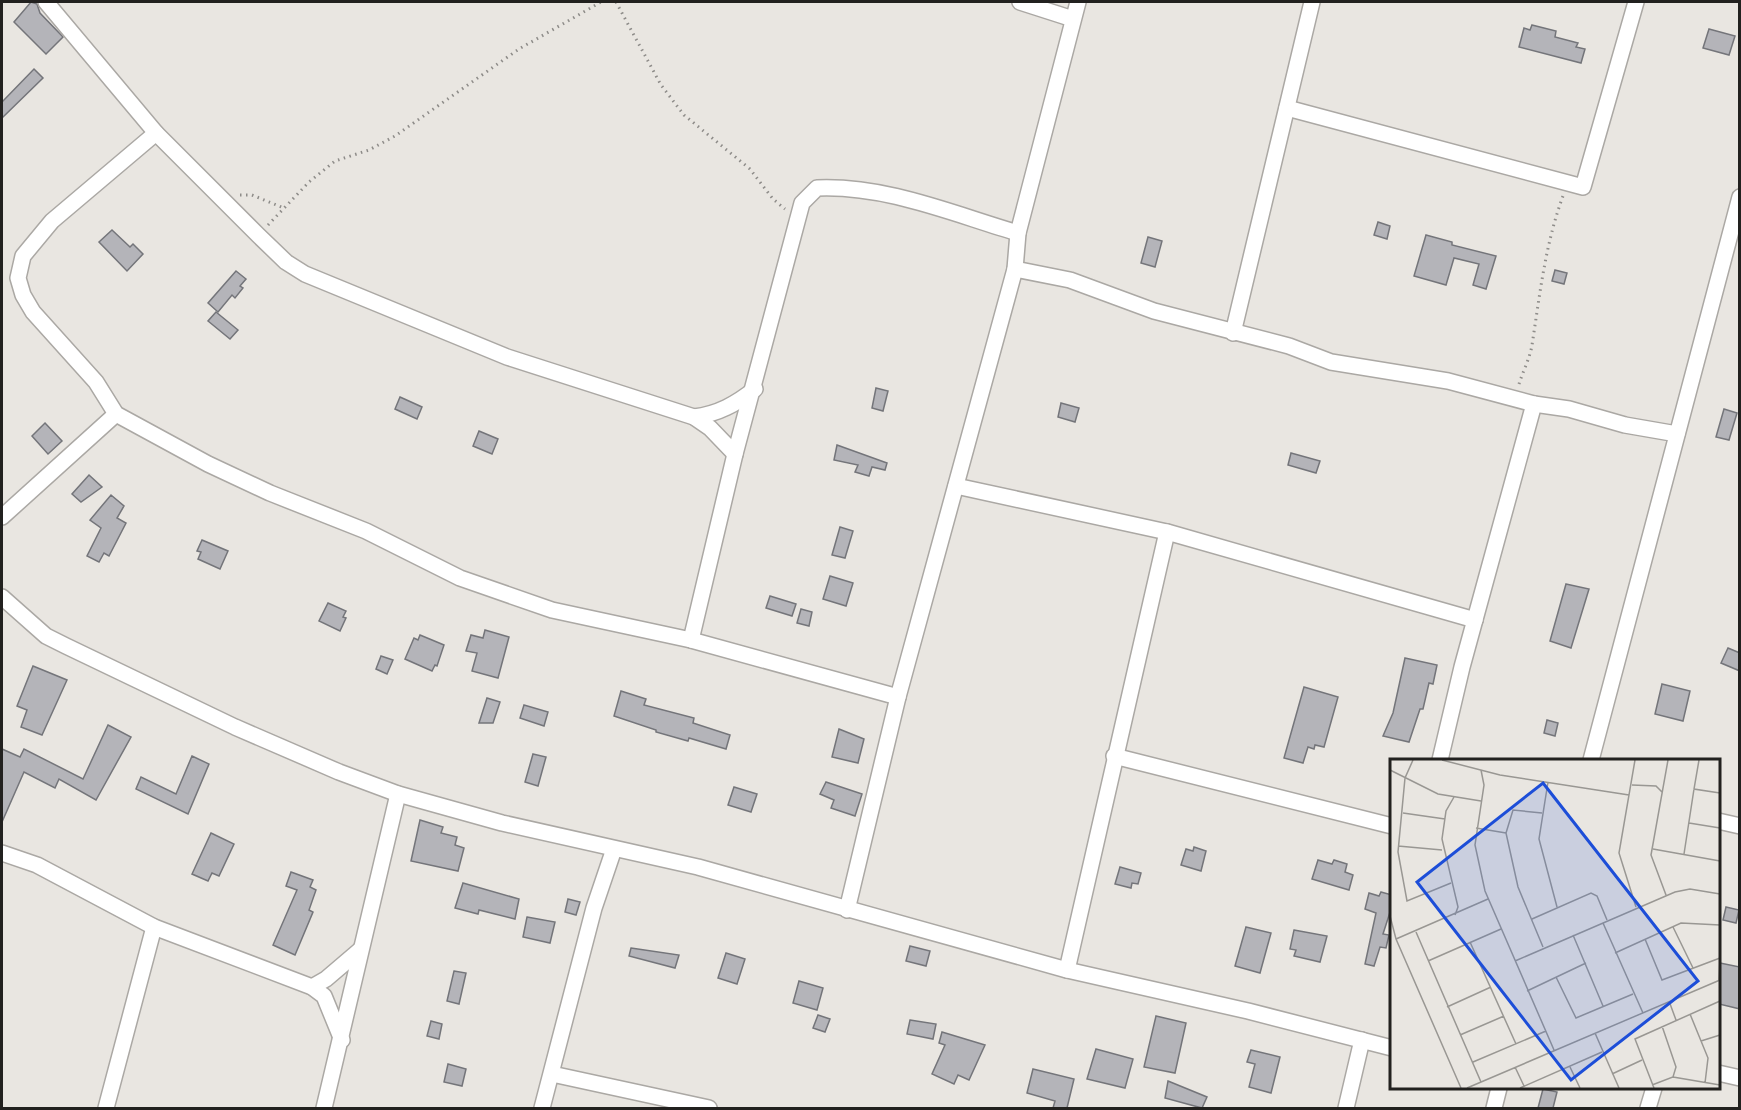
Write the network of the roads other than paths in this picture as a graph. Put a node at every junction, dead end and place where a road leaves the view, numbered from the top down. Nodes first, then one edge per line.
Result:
1 (46, 2) edge
2 (1020, 2) edge
3 (1078, 2) edge
4 (1312, 2) edge
5 (1636, 2) edge
6 (1073, 19) junction
7 (1287, 108) junction
8 (156, 133) junction
9 (1740, 196) edge
10 (1018, 233) junction
11 (1734, 244) edge
12 (1015, 269) junction
13 (1233, 333) junction
14 (754, 389) junction
15 (1534, 405) junction
16 (116, 414) junction
17 (694, 417) junction
18 (1677, 434) junction
19 (735, 454) junction
20 (956, 486) junction
21 (2, 516) edge
22 (1167, 532) junction
23 (2, 597) edge
24 (1475, 620) junction
25 (692, 640) junction
26 (898, 697) junction
27 (1114, 756) junction
28 (1440, 759) edge
29 (1591, 759) edge
30 (398, 794) junction
31 (1720, 821) edge
32 (1390, 825) edge
33 (1740, 826) edge
34 (614, 849) junction
35 (2, 853) edge
36 (848, 910) junction
37 (154, 927) junction
38 (360, 950) junction
39 (1067, 970) junction
40 (312, 987) junction
41 (342, 1040) junction
42 (1362, 1040) junction
43 (1390, 1047) edge
44 (1720, 1073) edge
45 (552, 1074) junction
46 (1740, 1078) edge
47 (1499, 1089) edge
48 (1654, 1089) edge
49 (106, 1108) edge
50 (324, 1108) edge
51 (542, 1108) edge
52 (709, 1108) edge
53 (1346, 1108) edge
54 (1494, 1108) edge
55 (1648, 1108) edge

1 - 8 street
2 - 6 street
3 - 6 street
4 - 7 street
5 - 7 street
6 - 10 street
7 - 13 street
8 - 16 street
8 - 17 street
9 - 11 street
10 - 12 street
10 - 14 street
11 - 18 street
12 - 13 street
12 - 20 street
13 - 15 street
14 - 17 street
14 - 19 street
15 - 18 street
15 - 24 street
16 - 21 street
16 - 25 street
17 - 19 street
18 - 29 street
19 - 25 street
20 - 22 street
20 - 26 street
22 - 24 street
22 - 27 street
23 - 30 street
24 - 28 street
25 - 26 street
26 - 36 street
27 - 32 street
27 - 39 street
30 - 34 street
30 - 38 street
31 - 33 street
34 - 36 street
34 - 45 street
35 - 37 street
36 - 39 street
37 - 40 street
37 - 49 street
38 - 40 street
38 - 41 street
39 - 42 street
40 - 41 street
41 - 50 street
42 - 43 street
42 - 53 street
44 - 46 street
45 - 51 street
45 - 52 street
47 - 54 street
48 - 55 street

